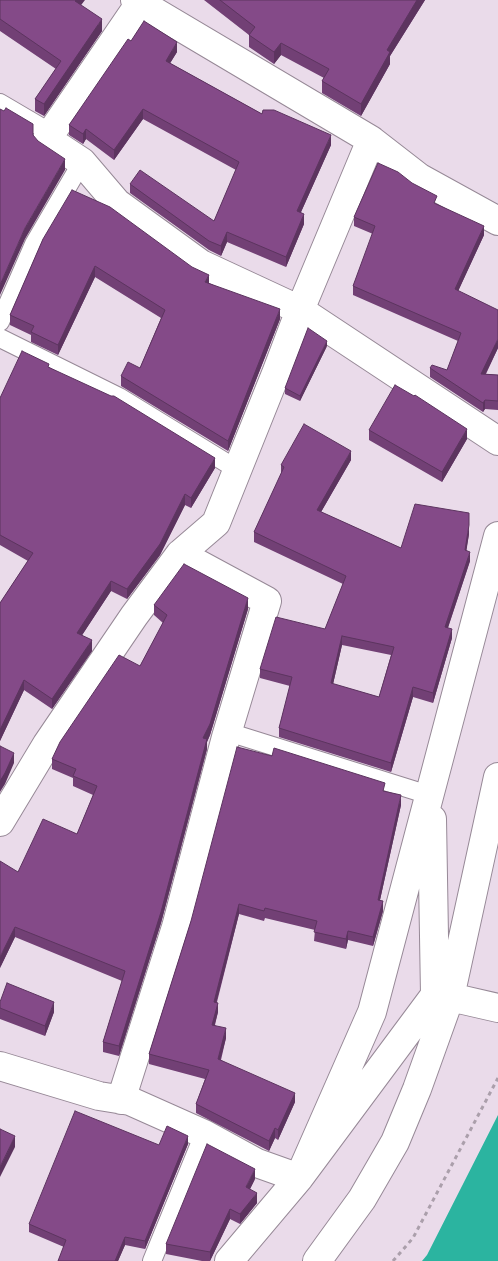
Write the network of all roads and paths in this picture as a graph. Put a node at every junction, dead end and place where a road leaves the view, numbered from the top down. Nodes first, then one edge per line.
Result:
1 (139, 1) edge
2 (0, 104) edge
3 (51, 133) junction
4 (371, 140) junction
5 (82, 162) junction
6 (498, 222) edge
7 (300, 310) junction
8 (0, 322) edge
9 (0, 338) edge
10 (498, 441) edge
11 (238, 470) junction
12 (498, 536) edge
13 (180, 554) junction
14 (228, 732) junction
15 (498, 778) edge
16 (430, 790) junction
17 (494, 815) edge
18 (0, 822) edge
19 (447, 997) junction
20 (498, 1008) edge
21 (0, 1066) edge
22 (498, 1078) edge
23 (121, 1100) junction
24 (204, 1134) junction
25 (299, 1178) junction
26 (152, 1261) edge
27 (229, 1261) edge
28 (317, 1261) edge
29 (393, 1261) edge

1 - 3 street
1 - 4 street
2 - 3 lane
3 - 5 street
4 - 6 street
4 - 7 street
5 - 7 street
5 - 8 lane
7 - 10 street
7 - 11 street
9 - 11 lane
11 - 13 street
12 - 16 street
13 - 14 street
13 - 18 street
14 - 16 lane
14 - 23 street
15 - 17 street
16 - 19 street
16 - 25 street
17 - 19 street
19 - 20 street
19 - 25 street
19 - 28 street
21 - 23 street
22 - 29 path
23 - 24 street
24 - 25 street
24 - 26 lane
25 - 27 street

